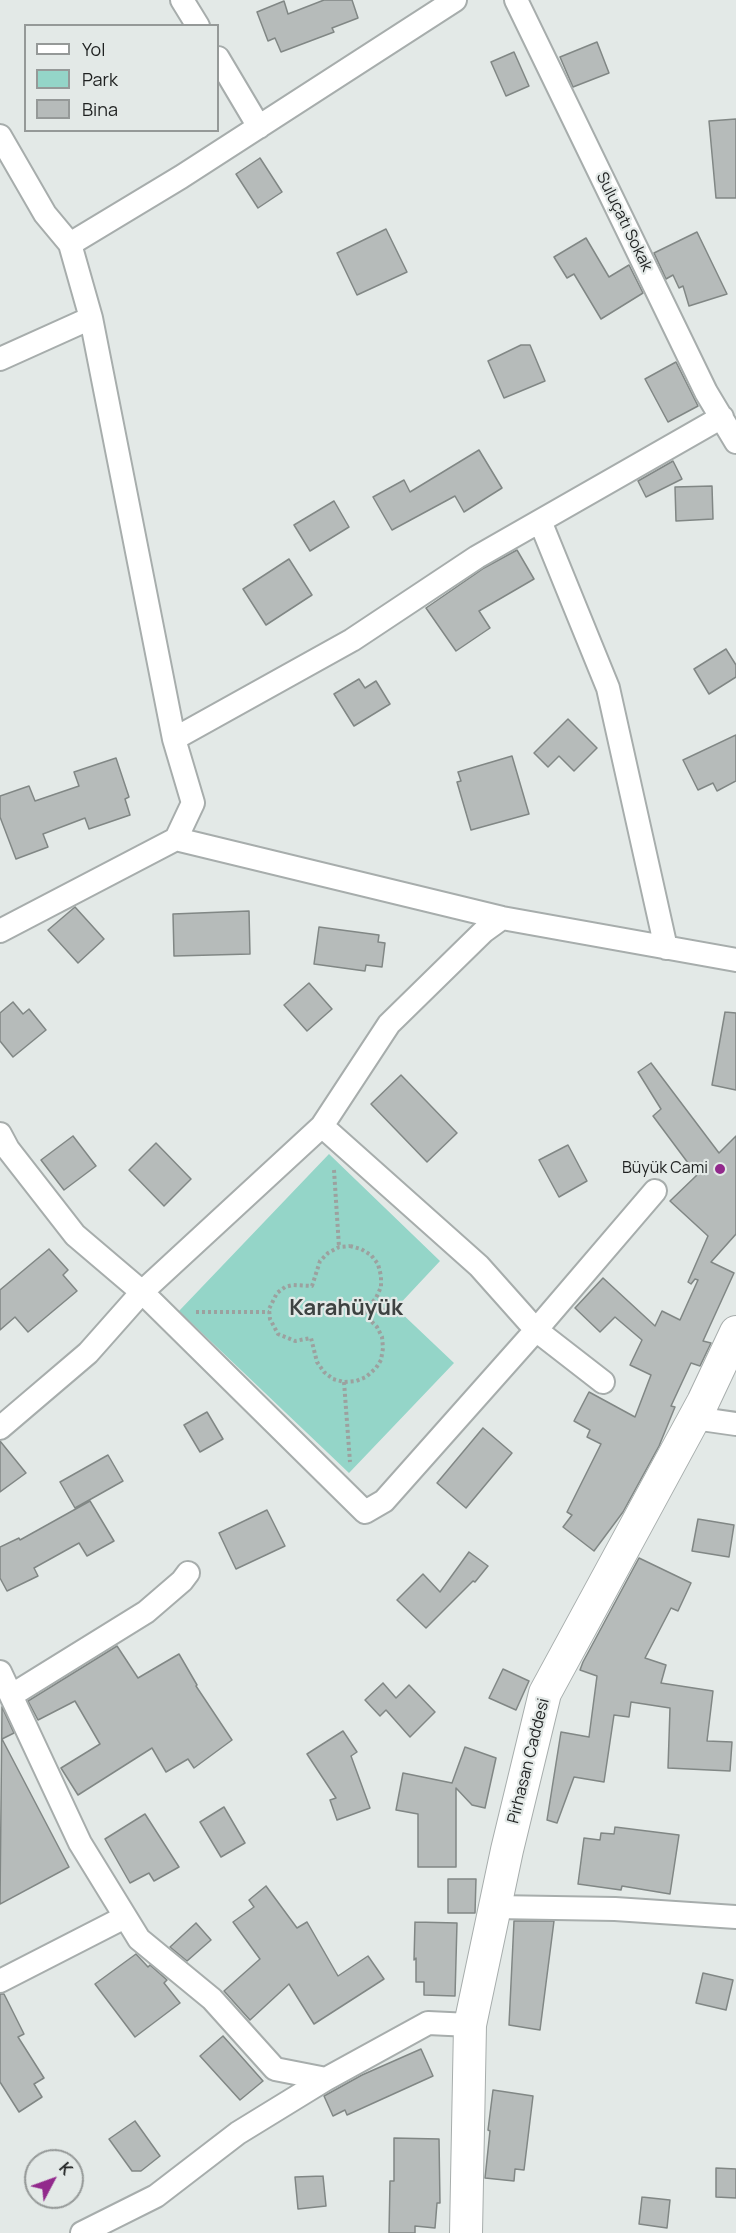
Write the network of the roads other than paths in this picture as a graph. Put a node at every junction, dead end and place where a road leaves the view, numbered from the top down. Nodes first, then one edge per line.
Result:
1 (182, 0) edge
2 (455, 0) edge
3 (516, 0) edge
4 (197, 24) edge
5 (219, 60) edge
6 (259, 127) junction
7 (0, 136) edge
8 (69, 244) junction
9 (91, 318) junction
10 (0, 358) edge
11 (722, 417) junction
12 (736, 442) edge
13 (540, 521) junction
14 (174, 739) junction
15 (176, 840) junction
16 (502, 918) junction
17 (0, 931) edge
18 (666, 948) junction
19 (736, 960) edge
20 (327, 1130) junction
21 (0, 1134) edge
22 (655, 1191) dead end
23 (142, 1292) junction
24 (536, 1330) junction
25 (736, 1332) edge
26 (603, 1382) dead end
27 (694, 1418) junction
28 (736, 1424) edge
29 (0, 1428) edge
30 (188, 1573) dead end
31 (0, 1672) edge
32 (12, 1695) junction
33 (495, 1907) junction
34 (125, 1917) junction
35 (736, 1917) edge
36 (0, 1981) edge
37 (470, 2025) junction
38 (326, 2079) junction
39 (102, 2228) edge
40 (82, 2233) edge
41 (466, 2233) edge

1 - 4 street
2 - 6 street
3 - 11 street, Suluçatı Sokak
5 - 6 street
6 - 8 street
7 - 8 street
8 - 9 street
9 - 10 street
9 - 14 street
11 - 12 street, Suluçatı Sokak
11 - 13 street
13 - 14 street
13 - 18 street
14 - 15 street
15 - 16 street
15 - 17 street
16 - 18 street
16 - 20 street
18 - 19 street
20 - 23 street
20 - 24 street
21 - 23 street
22 - 24 street
23 - 24 street
23 - 29 street
24 - 26 street
25 - 27 street, Pirhasan Caddesi
27 - 28 street
27 - 33 street, Pirhasan Caddesi
30 - 32 street
31 - 32 street
32 - 34 street
33 - 35 street
33 - 37 street, Pirhasan Caddesi
34 - 36 street
34 - 38 street
37 - 38 street
37 - 41 street, Pirhasan Caddesi
38 - 39 street
39 - 40 street

